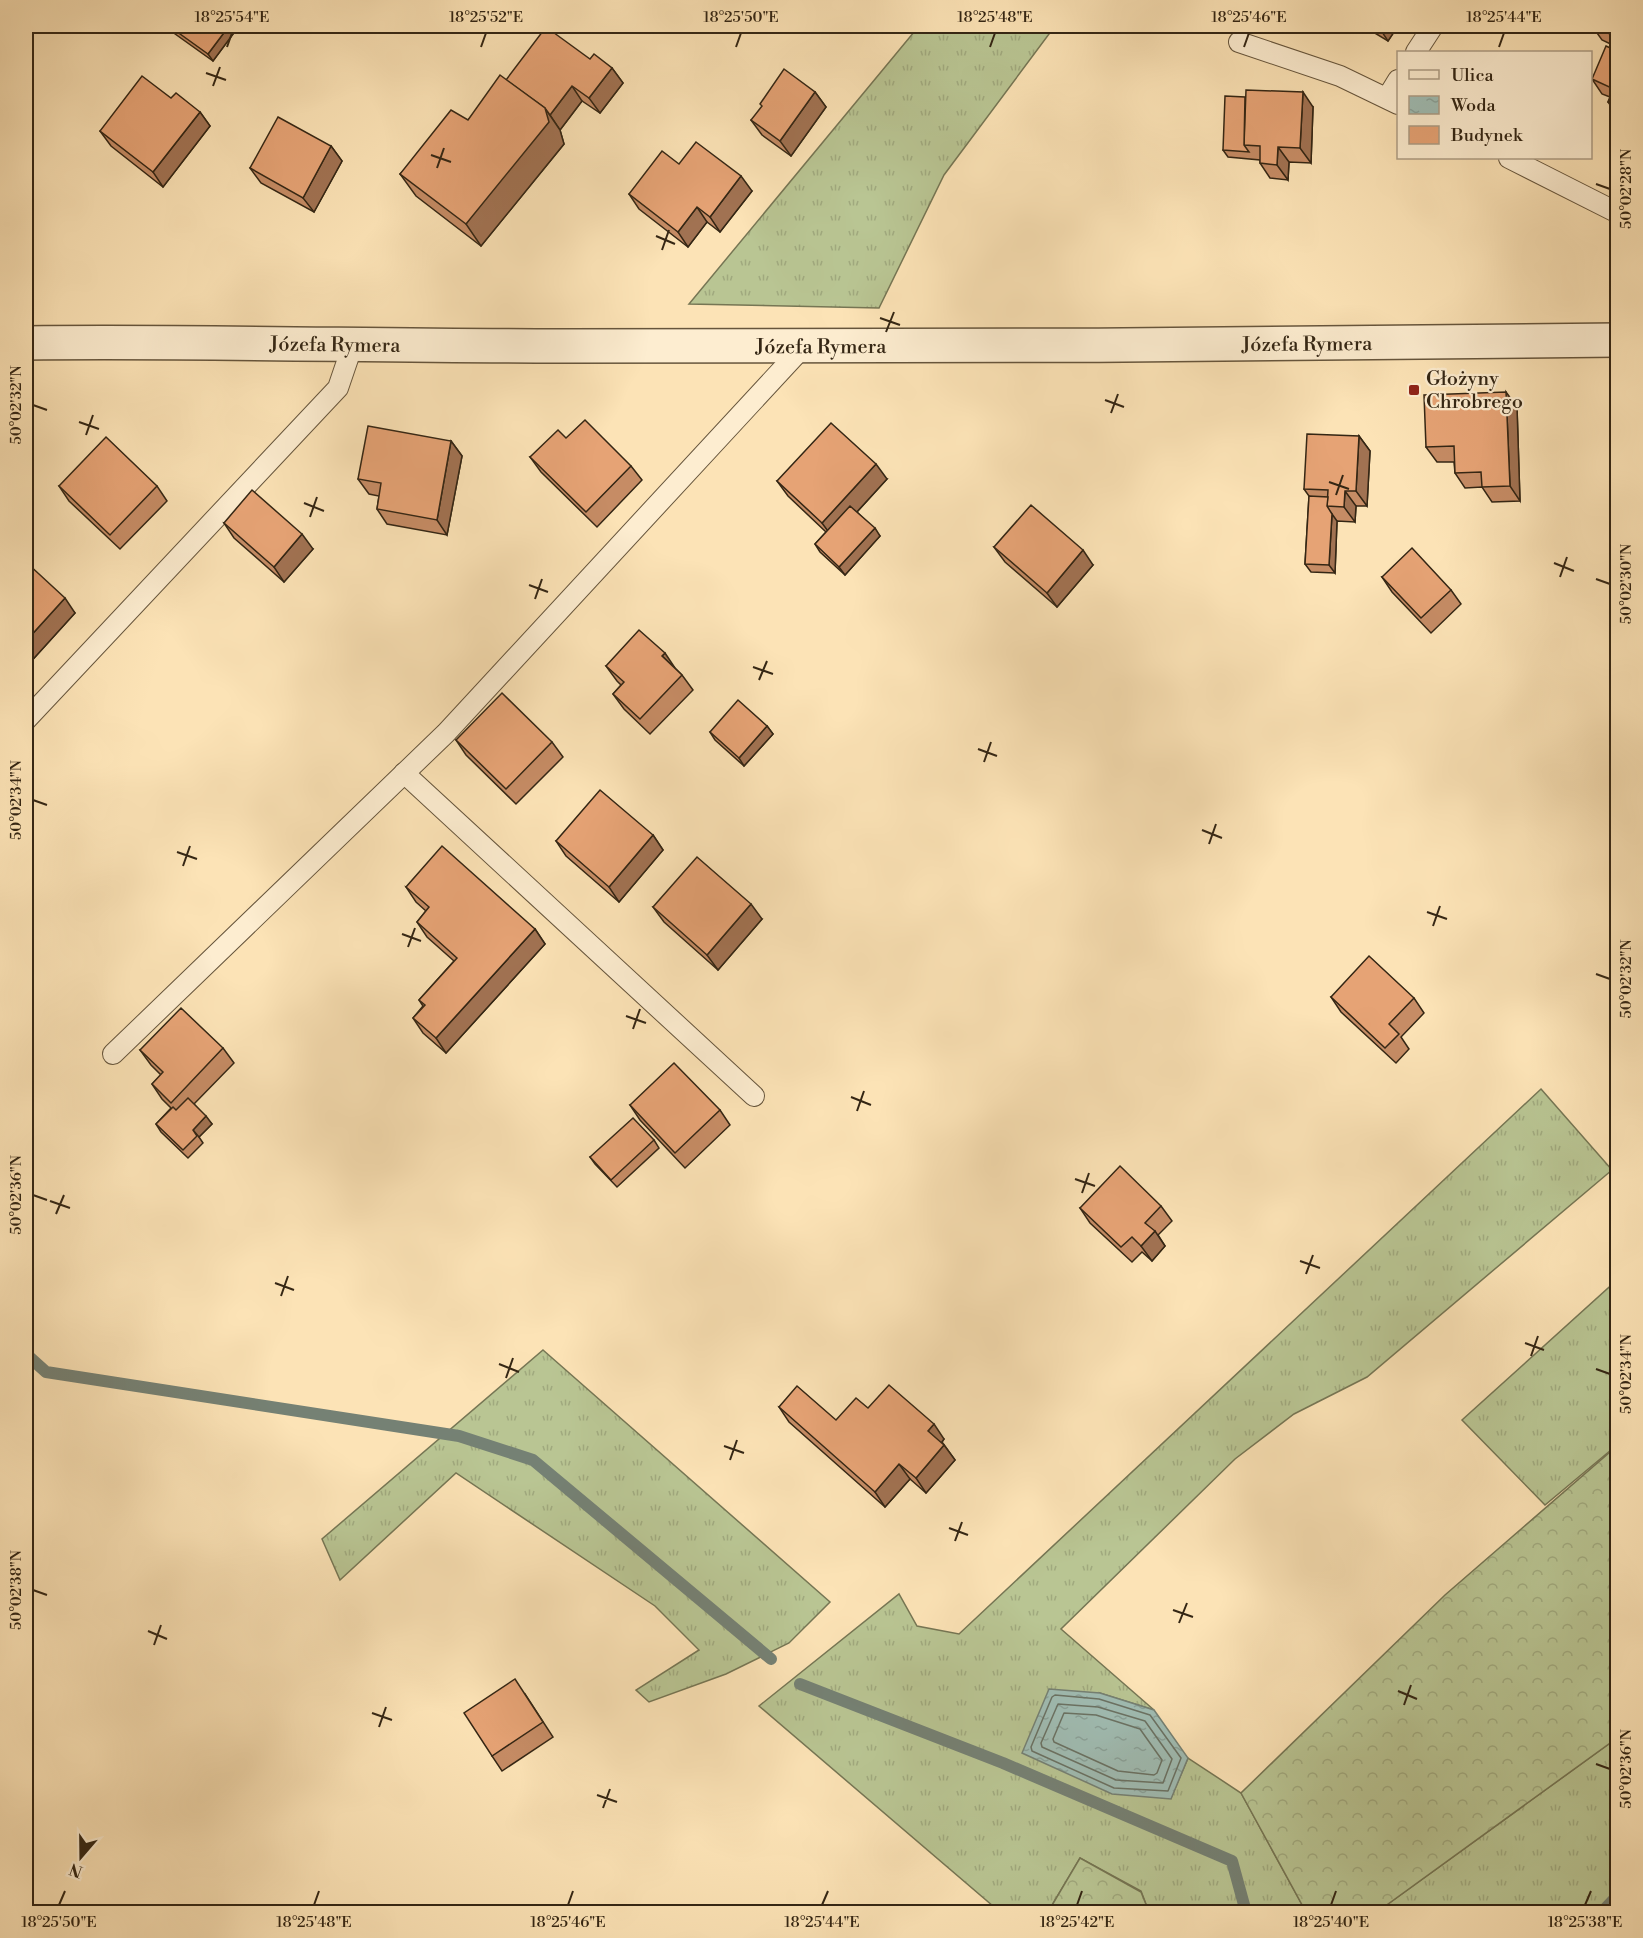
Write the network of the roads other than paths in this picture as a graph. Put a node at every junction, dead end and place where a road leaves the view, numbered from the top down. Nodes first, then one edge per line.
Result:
1 (1433, 26) edge
2 (1239, 42) dead end
3 (1417, 51) edge
4 (1397, 84) edge
5 (1393, 101) edge
6 (1511, 159) edge
7 (1617, 213) edge
8 (1617, 340) edge
9 (26, 343) edge
10 (353, 344) junction
11 (803, 346) junction
12 (26, 720) edge
13 (404, 773) junction
14 (113, 1054) dead end
15 (754, 1096) dead end

1 - 3 lane
2 - 5 lane
4 - 5 lane
6 - 7 lane
8 - 11 street, Józefa Rymera
9 - 10 street, Józefa Rymera
10 - 11 street, Józefa Rymera
10 - 12 lane
11 - 13 lane
13 - 14 lane
13 - 15 lane

